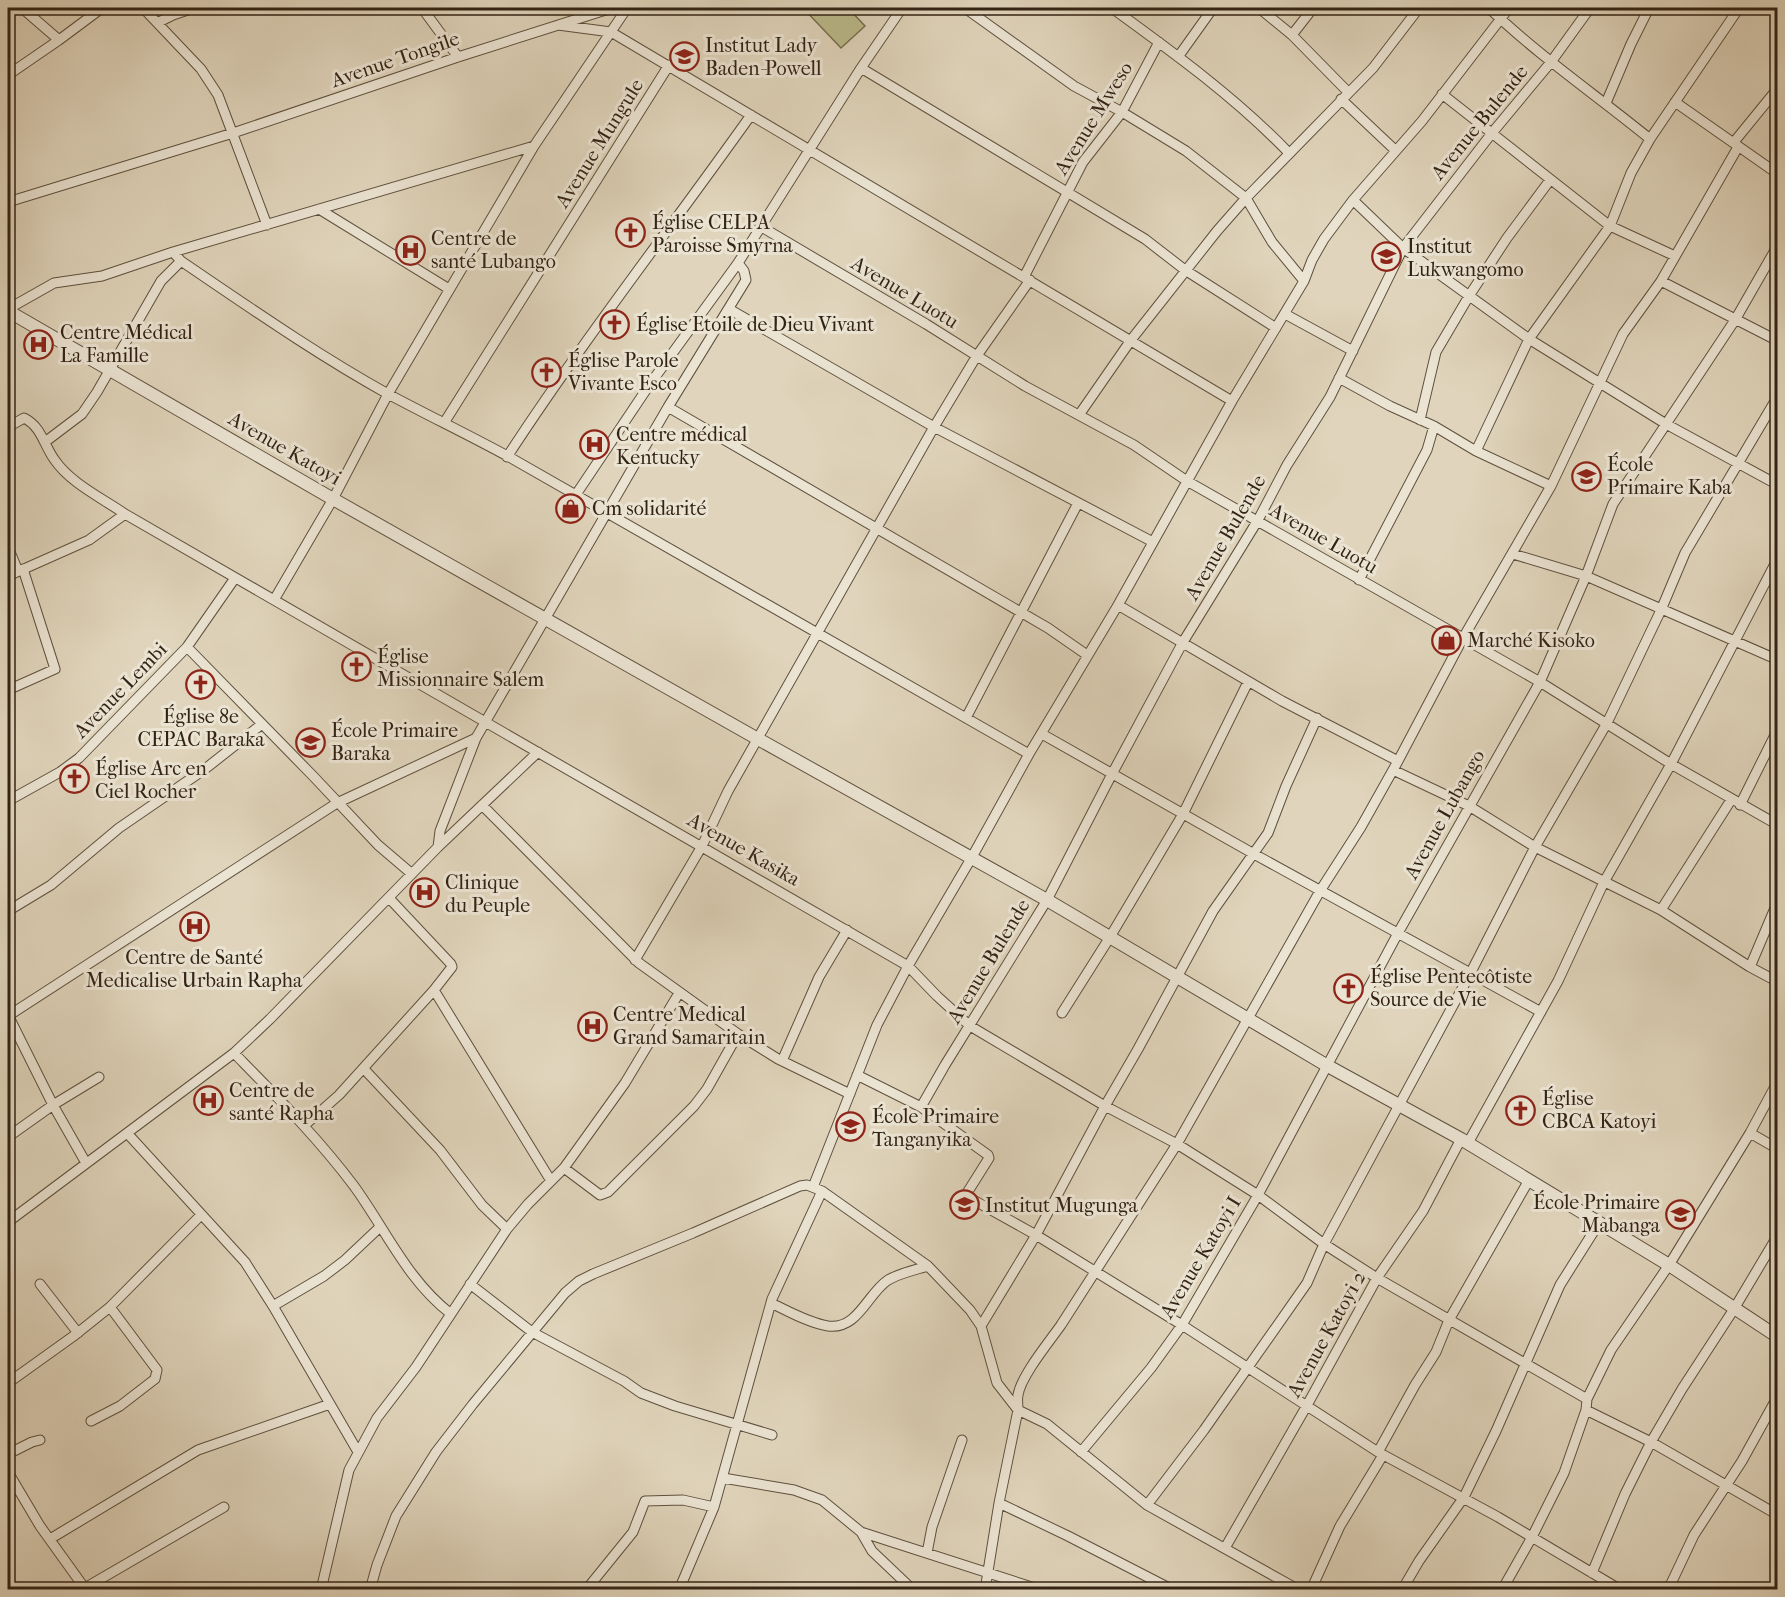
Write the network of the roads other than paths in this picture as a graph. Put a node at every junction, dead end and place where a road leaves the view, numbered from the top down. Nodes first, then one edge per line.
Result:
1 (22, 8) edge
2 (102, 8) edge
3 (144, 8) edge
4 (194, 8) edge
5 (422, 8) edge
6 (612, 8) edge
7 (627, 8) edge
8 (902, 8) edge
9 (965, 8) edge
10 (1112, 8) edge
11 (1213, 8) edge
12 (1259, 8) edge
13 (1313, 8) edge
14 (1419, 8) edge
15 (1489, 8) edge
16 (1509, 8) edge
17 (1590, 8) edge
18 (1649, 8) edge
19 (1739, 8) edge
20 (1501, 19) junction
21 (159, 22) junction
22 (558, 25) junction
23 (611, 32) junction
24 (1292, 35) junction
25 (59, 40) junction
26 (1159, 42) junction
27 (458, 57) junction
28 (1178, 57) junction
29 (1551, 62) junction
30 (669, 65) junction
31 (861, 68) junction
32 (8, 75) edge
33 (1778, 88) edge
34 (1442, 94) junction
35 (1345, 96) junction
36 (1675, 102) junction
37 (1606, 103) junction
38 (1122, 112) junction
39 (751, 115) junction
40 (233, 133) junction
41 (1492, 133) junction
42 (1650, 138) junction
43 (1736, 145) junction
44 (534, 146) junction
45 (1395, 150) junction
46 (808, 151) junction
47 (1289, 153) junction
48 (1778, 174) edge
49 (1550, 180) junction
50 (1068, 192) junction
51 (1246, 198) junction
52 (1353, 200) junction
53 (8, 202) edge
54 (319, 208) junction
55 (267, 225) junction
56 (760, 226) junction
57 (1610, 226) junction
58 (1778, 245) edge
59 (1403, 248) junction
60 (172, 252) junction
61 (1675, 256) junction
62 (181, 261) junction
63 (738, 263) junction
64 (1185, 270) junction
65 (1027, 278) junction
66 (1304, 281) junction
67 (1661, 281) junction
68 (449, 289) junction
69 (1469, 296) junction
70 (729, 309) junction
71 (8, 310) edge
72 (1285, 314) junction
73 (1735, 320) junction
74 (1276, 327) junction
75 (1529, 339) junction
76 (1131, 340) junction
77 (1778, 341) edge
78 (1353, 351) junction
79 (976, 357) junction
80 (110, 369) junction
81 (1339, 378) junction
82 (1600, 385) junction
83 (388, 394) junction
84 (1778, 396) edge
85 (1232, 401) junction
86 (668, 406) junction
87 (1079, 415) junction
88 (1420, 420) junction
89 (444, 423) junction
90 (1666, 424) junction
91 (1434, 426) junction
92 (8, 427) edge
93 (934, 427) junction
94 (45, 442) junction
95 (1476, 451) junction
96 (507, 457) junction
97 (1737, 463) junction
98 (1187, 481) junction
99 (1778, 485) edge
100 (1551, 486) junction
101 (575, 496) junction
102 (333, 499) junction
103 (1078, 503) junction
104 (606, 513) junction
105 (125, 514) junction
106 (1258, 520) junction
107 (877, 528) junction
108 (1153, 542) junction
109 (8, 547) edge
110 (1513, 554) junction
111 (1778, 558) edge
112 (20, 570) junction
113 (8, 576) edge
114 (1586, 576) junction
115 (235, 578) junction
116 (1359, 580) junction
117 (274, 600) junction
118 (1118, 605) junction
119 (1661, 610) junction
120 (1020, 612) junction
121 (545, 617) junction
122 (815, 634) junction
123 (1463, 638) junction
124 (1734, 640) junction
125 (1183, 642) junction
126 (187, 647) junction
127 (1087, 655) junction
128 (1778, 660) edge
129 (1248, 682) junction
130 (1540, 682) junction
131 (8, 690) edge
132 (966, 718) junction
133 (1317, 718) junction
134 (485, 723) junction
135 (1607, 723) junction
136 (262, 724) junction
137 (1778, 729) edge
138 (1042, 734) junction
139 (476, 738) junction
140 (758, 739) junction
141 (538, 752) junction
142 (1029, 754) junction
143 (1671, 764) junction
144 (1396, 766) junction
145 (1112, 774) junction
146 (1731, 800) junction
147 (8, 801) edge
148 (337, 803) junction
149 (482, 805) junction
150 (1740, 805) junction
151 (1469, 806) junction
152 (1183, 814) junction
153 (1778, 825) edge
154 (702, 846) junction
155 (438, 847) junction
156 (1535, 847) junction
157 (1254, 854) junction
158 (972, 857) junction
159 (412, 874) junction
160 (1604, 882) junction
161 (1320, 891) junction
162 (389, 898) junction
163 (1047, 900) junction
164 (1778, 901) edge
165 (1661, 910) junction
166 (8, 911) edge
167 (848, 930) junction
168 (1398, 933) junction
169 (1110, 937) junction
170 (635, 960) junction
171 (908, 966) junction
172 (1750, 967) junction
173 (1470, 974) junction
174 (1177, 978) junction
175 (1778, 982) edge
176 (434, 990) junction
177 (679, 993) junction
178 (1541, 1012) junction
179 (1062, 1013) dead end
180 (8, 1015) edge
181 (1248, 1019) junction
182 (970, 1026) junction
183 (738, 1034) junction
184 (234, 1053) junction
185 (782, 1061) junction
186 (1326, 1065) junction
187 (364, 1069) junction
188 (857, 1075) junction
189 (99, 1077) dead end
190 (1778, 1081) edge
191 (850, 1094) junction
192 (1399, 1103) junction
193 (53, 1105) junction
194 (1105, 1106) junction
195 (921, 1107) junction
196 (305, 1125) junction
197 (127, 1133) junction
198 (1750, 1133) junction
199 (8, 1137) edge
200 (1465, 1141) junction
201 (1177, 1144) junction
202 (1778, 1149) edge
203 (86, 1163) junction
204 (564, 1168) junction
205 (1529, 1180) junction
206 (551, 1181) junction
207 (818, 1189) junction
208 (1258, 1195) junction
209 (201, 1215) junction
210 (8, 1222) edge
211 (1599, 1223) junction
212 (380, 1227) junction
213 (507, 1229) junction
214 (1036, 1235) junction
215 (1778, 1235) edge
216 (1324, 1244) junction
217 (1669, 1265) junction
218 (928, 1266) junction
219 (1095, 1271) junction
220 (1377, 1278) junction
221 (40, 1284) dead end
222 (470, 1284) junction
223 (771, 1303) junction
224 (273, 1306) junction
225 (110, 1308) junction
226 (1734, 1309) junction
227 (451, 1314) junction
228 (1449, 1320) junction
229 (1182, 1324) junction
230 (981, 1326) junction
231 (532, 1332) junction
232 (78, 1333) junction
233 (1778, 1337) edge
234 (1526, 1365) junction
235 (1247, 1367) junction
236 (8, 1383) edge
237 (1778, 1396) edge
238 (1587, 1399) junction
239 (330, 1404) junction
240 (1306, 1407) junction
241 (1018, 1410) junction
242 (1586, 1410) junction
243 (91, 1420) dead end
244 (736, 1424) junction
245 (772, 1435) dead end
246 (40, 1440) dead end
247 (962, 1440) dead end
248 (1651, 1442) junction
249 (358, 1452) junction
250 (1081, 1452) junction
251 (8, 1454) edge
252 (1381, 1454) junction
253 (8, 1472) edge
254 (723, 1478) junction
255 (1726, 1487) junction
256 (1464, 1497) junction
257 (999, 1503) junction
258 (1148, 1506) junction
259 (224, 1507) dead end
260 (714, 1507) junction
261 (1778, 1515) edge
262 (861, 1532) junction
263 (1532, 1537) junction
264 (50, 1539) junction
265 (1226, 1548) junction
266 (927, 1553) junction
267 (988, 1573) junction
268 (1592, 1573) junction
269 (1778, 1578) edge
270 (1606, 1581) junction
271 (679, 1588) edge
272 (86, 1589) edge
273 (321, 1590) edge
274 (370, 1590) edge
275 (586, 1590) edge
276 (913, 1590) edge
277 (985, 1590) edge
278 (1041, 1590) edge
279 (1173, 1590) edge
280 (1299, 1590) edge
281 (1311, 1590) edge
282 (1402, 1590) edge
283 (1502, 1590) edge
284 (1600, 1590) edge
285 (1621, 1590) edge
286 (1668, 1590) edge
287 (1771, 1590) edge

1 - 25 street
2 - 25 street
3 - 21 street
4 - 21 street
5 - 27 street
6 - 22 street
7 - 23 street
8 - 31 street
9 - 38 street
10 - 26 street
11 - 28 street
12 - 24 street
13 - 24 street
14 - 35 street
15 - 20 street
16 - 20 street
17 - 29 street, Avenue Bulende
18 - 37 street
19 - 36 street
20 - 29 street
20 - 34 street
21 - 40 street
22 - 23 street, Avenue Tongile
22 - 27 street, Avenue Tongile
23 - 30 street, Avenue Tongile
23 - 44 street
24 - 35 street
25 - 32 street
26 - 28 street
26 - 38 street, Avenue Mweso
27 - 40 street, Avenue Tongile
28 - 47 street
29 - 37 street
29 - 41 street, Avenue Bulende
30 - 39 street, Avenue Tongile
30 - 89 street, Avenue Mungule
31 - 46 street
31 - 50 street
33 - 43 street
34 - 41 street
34 - 45 street
35 - 45 street
35 - 47 street
36 - 42 street
36 - 43 street
37 - 42 street
38 - 50 street, Avenue Mweso
38 - 51 street
39 - 46 street, Avenue Tongile
39 - 96 street
40 - 53 street, Avenue Tongile
40 - 55 street
41 - 49 street
41 - 59 street, Avenue Bulende
42 - 57 street
43 - 48 street
43 - 61 street
44 - 54 street
44 - 68 street
45 - 52 street
46 - 56 street
46 - 65 street, Avenue Tongile
47 - 51 street
49 - 57 street
49 - 69 street
50 - 64 street
50 - 65 street, Avenue Mweso
51 - 64 street
51 - 66 street
52 - 59 street
52 - 66 street
54 - 55 street
54 - 68 street
55 - 60 street
56 - 63 street
56 - 79 street, Avenue Luotu
57 - 61 street
57 - 75 street
58 - 73 street, Avenue Lubango
59 - 69 street
59 - 78 street, Avenue Bulende
60 - 62 street
60 - 71 street
61 - 67 street
62 - 80 street
62 - 83 street
63 - 70 street
63 - 101 street
64 - 74 street
64 - 76 street
65 - 76 street, Avenue Tongile
65 - 79 street, Avenue Mweso
66 - 72 street
67 - 73 street
67 - 82 street
68 - 83 street
69 - 75 street
69 - 88 street
70 - 86 street
70 - 93 street
71 - 80 street, Avenue Katoyi
72 - 74 street
72 - 78 street
73 - 77 street
73 - 90 street, Avenue Lubango
74 - 85 street
75 - 82 street
75 - 95 street
76 - 85 street, Avenue Tongile
76 - 87 street
78 - 81 street, Avenue Bulende
79 - 87 street, Avenue Luotu
79 - 93 street, Avenue Mweso
80 - 94 street
80 - 102 street, Avenue Katoyi
81 - 88 street
81 - 106 street, Avenue Bulende
82 - 90 street
82 - 100 street
83 - 89 street
83 - 102 street
84 - 97 street
85 - 98 street
86 - 104 street
86 - 107 street
87 - 98 street, Avenue Luotu
88 - 91 street
89 - 96 street
90 - 97 street
90 - 114 street, Avenue Lubango
91 - 95 street
91 - 116 street
92 - 94 street, Avenue Kasika
93 - 103 street
93 - 107 street, Avenue Mweso
94 - 105 street, Avenue Kasika
95 - 100 street
96 - 101 street
97 - 99 street
97 - 119 street
98 - 106 street, Avenue Luotu
98 - 108 street
100 - 110 street
101 - 104 street
102 - 117 street
102 - 121 street, Avenue Katoyi
103 - 108 street
103 - 120 street
104 - 121 street
104 - 122 street
105 - 112 street
105 - 115 street, Avenue Kasika
106 - 116 street, Avenue Luotu
106 - 125 street, Avenue Bulende
107 - 120 street
107 - 122 street, Avenue Mweso
108 - 118 street
109 - 112 street
110 - 114 street
110 - 123 street
111 - 124 street, Avenue Katoyi 2
112 - 113 street
112 - 131 street
114 - 119 street
114 - 130 street, Avenue Lubango
115 - 117 street, Avenue Kasika
115 - 126 street, Avenue Lembi
116 - 123 street, Avenue Luotu
117 - 134 street, Avenue Kasika
118 - 125 street
118 - 127 street
119 - 124 street
119 - 135 street
120 - 127 street
120 - 132 street
121 - 134 street
121 - 140 street, Avenue Katoyi
122 - 132 street
122 - 140 street, Avenue Mweso
123 - 130 street, Avenue Luotu
123 - 144 street
124 - 128 street
124 - 143 street, Avenue Katoyi 2
125 - 129 street
125 - 145 street, Avenue Bulende
126 - 136 street
126 - 147 street, Avenue Lembi
127 - 138 street
129 - 133 street
129 - 152 street
130 - 135 street, Avenue Luotu
130 - 151 street, Avenue Lubango
132 - 142 street
133 - 144 street
133 - 157 street
134 - 139 street
134 - 141 street, Avenue Kasika
135 - 143 street, Avenue Luotu
135 - 156 street
136 - 148 street
136 - 166 street
137 - 150 street
138 - 142 street
138 - 145 street
139 - 148 street
139 - 155 street
140 - 154 street, Avenue Mweso
140 - 158 street, Avenue Katoyi
141 - 149 street
141 - 154 street, Avenue Kasika
142 - 158 street
143 - 146 street, Avenue Luotu
143 - 160 street, Avenue Katoyi 2
144 - 151 street
144 - 161 street
145 - 152 street
145 - 163 street, Avenue Bulende
146 - 150 street, Avenue Luotu
146 - 165 street
148 - 159 street
148 - 180 street
149 - 155 street
149 - 170 street
150 - 153 street, Avenue Luotu
151 - 156 street
151 - 168 street, Avenue Lubango
152 - 157 street
152 - 169 street
154 - 167 street, Avenue Kasika
154 - 170 street, Avenue Mweso
155 - 159 street
156 - 160 street
156 - 173 street
157 - 161 street
157 - 174 street
158 - 163 street, Avenue Katoyi
158 - 171 street
159 - 162 street
160 - 165 street
160 - 178 street, Avenue Katoyi 2
161 - 168 street
161 - 181 street
162 - 176 street
162 - 184 street
163 - 169 street, Avenue Katoyi
163 - 182 street, Avenue Bulende
164 - 172 street
165 - 172 street
167 - 171 street, Avenue Kasika
167 - 185 street
168 - 173 street
168 - 186 street, Avenue Lubango
169 - 174 street, Avenue Katoyi
169 - 179 street
170 - 177 street
171 - 182 street, Avenue Kasika
171 - 188 street
172 - 175 street
173 - 178 street
173 - 192 street
174 - 181 street, Avenue Katoyi
174 - 194 street
176 - 187 street
176 - 206 street
177 - 183 street
177 - 204 street
178 - 200 street, Avenue Katoyi 2
180 - 193 street
181 - 186 street, Avenue Katoyi
181 - 201 street
182 - 194 street, Avenue Kasika
182 - 195 street, Avenue Bulende
183 - 185 street
183 - 204 street
184 - 196 street
184 - 197 street
185 - 191 street
186 - 192 street, Avenue Katoyi
186 - 208 street, Avenue Katoyi I
187 - 196 street
187 - 213 street
188 - 191 street
188 - 195 street
189 - 193 street
190 - 198 street
191 - 207 street
192 - 200 street, Avenue Katoyi
192 - 216 street
193 - 199 street
193 - 203 street
194 - 201 street, Avenue Kasika
194 - 214 street
195 - 214 street
196 - 212 street
197 - 203 street
197 - 209 street
198 - 202 street
198 - 217 street
200 - 205 street, Avenue Katoyi
200 - 220 street, Avenue Katoyi 2
201 - 208 street, Avenue Kasika
201 - 219 street
203 - 210 street
204 - 206 street
205 - 211 street, Avenue Katoyi
205 - 228 street
206 - 213 street
207 - 218 street
207 - 223 street
207 - 231 street
208 - 216 street, Avenue Kasika
208 - 229 street, Avenue Katoyi I
209 - 224 street
209 - 225 street
211 - 217 street, Avenue Katoyi
211 - 234 street
212 - 224 street
212 - 227 street
213 - 222 street
214 - 219 street
214 - 230 street
215 - 226 street
216 - 220 street, Avenue Kasika
216 - 235 street
217 - 226 street, Avenue Katoyi
217 - 238 street
218 - 223 street
218 - 230 street
219 - 229 street
219 - 241 street
220 - 228 street, Avenue Kasika
220 - 240 street, Avenue Katoyi 2
221 - 232 street
222 - 227 street
222 - 231 street
223 - 244 street
224 - 239 street
225 - 232 street
225 - 243 street
226 - 233 street, Avenue Katoyi
226 - 248 street
227 - 249 street
228 - 234 street, Avenue Kasika
228 - 252 street
229 - 235 street
229 - 250 street, Avenue Katoyi I
230 - 241 street
231 - 244 street
231 - 274 street
232 - 236 street
234 - 238 street, Avenue Kasika
234 - 256 street
235 - 240 street
235 - 258 street
237 - 255 street
238 - 242 street
239 - 249 street
239 - 264 street
240 - 252 street
240 - 265 street, Avenue Katoyi 2
241 - 250 street
241 - 257 street
242 - 248 street
242 - 263 street
244 - 245 street
244 - 254 street
246 - 251 street
247 - 266 street
248 - 255 street
248 - 268 street
249 - 273 street
250 - 258 street
252 - 256 street
252 - 281 street
253 - 264 street
254 - 260 street
254 - 262 street
255 - 261 street
255 - 286 street
256 - 263 street
256 - 282 street
257 - 267 street
257 - 279 street
258 - 265 street
259 - 272 street
260 - 271 street
260 - 275 street
262 - 266 street
262 - 276 street
263 - 268 street
263 - 283 street
264 - 272 street
265 - 280 street
266 - 267 street
267 - 277 street
267 - 278 street
268 - 270 street
269 - 287 street
270 - 284 street
270 - 285 street

